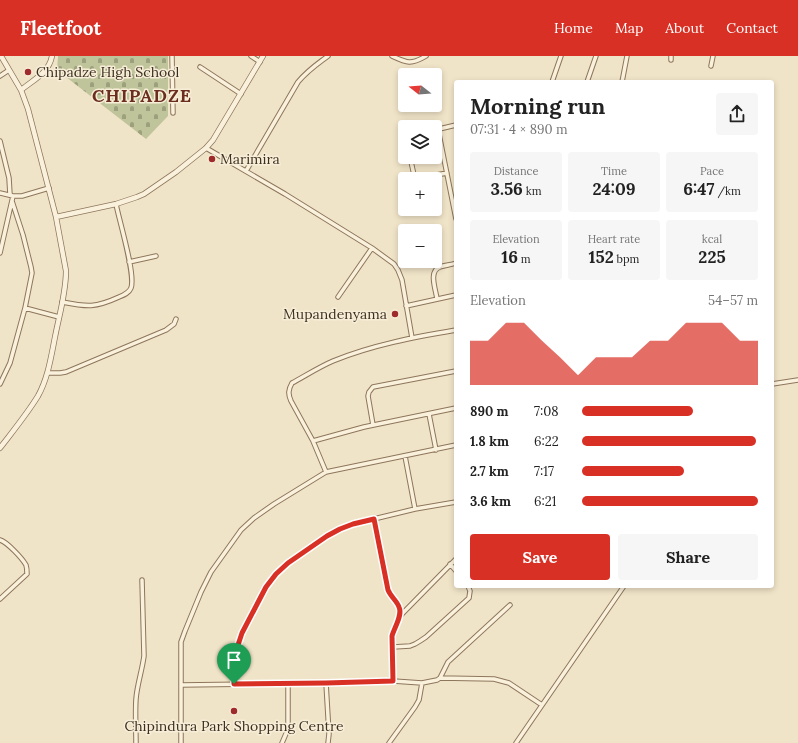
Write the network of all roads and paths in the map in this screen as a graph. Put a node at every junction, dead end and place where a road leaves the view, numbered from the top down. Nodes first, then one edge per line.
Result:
1 (1, 56) edge
2 (52, 56) edge
3 (172, 56) edge
4 (251, 56) edge
5 (263, 56) edge
6 (328, 56) edge
7 (392, 56) edge
8 (426, 56) edge
9 (561, 56) edge
10 (596, 56) edge
11 (627, 56) edge
12 (713, 56) edge
13 (260, 62) junction
14 (711, 66) dead end
15 (200, 67) dead end
16 (9, 70) junction
17 (0, 76) edge
18 (553, 80) edge
19 (588, 80) edge
20 (622, 80) edge
21 (21, 90) junction
22 (241, 94) junction
23 (173, 113) dead end
24 (454, 126) edge
25 (442, 129) edge
26 (0, 141) edge
27 (206, 148) junction
28 (442, 152) edge
29 (0, 157) edge
30 (5, 158) junction
31 (412, 164) edge
32 (246, 171) junction
33 (447, 173) junction
34 (49, 188) junction
35 (0, 193) edge
36 (12, 195) junction
37 (12, 201) junction
38 (116, 204) junction
39 (454, 210) edge
40 (56, 217) junction
41 (372, 248) junction
42 (0, 253) edge
43 (156, 256) dead end
44 (129, 262) junction
45 (454, 264) edge
46 (454, 295) edge
47 (338, 297) dead end
48 (437, 299) junction
49 (62, 302) junction
50 (406, 306) junction
51 (25, 308) junction
52 (59, 317) junction
53 (176, 320) dead end
54 (454, 330) edge
55 (412, 338) junction
56 (454, 371) edge
57 (48, 373) junction
58 (798, 380) edge
59 (0, 384) edge
60 (774, 384) edge
61 (454, 408) edge
62 (429, 414) junction
63 (373, 425) junction
64 (313, 441) junction
65 (454, 446) edge
66 (0, 448) edge
67 (436, 450) junction
68 (405, 456) junction
69 (326, 472) junction
70 (454, 502) edge
71 (415, 509) junction
72 (374, 519) junction
73 (0, 540) edge
74 (454, 561) edge
75 (450, 564) junction
76 (454, 569) edge
77 (142, 580) dead end
78 (469, 588) edge
79 (623, 588) edge
80 (0, 599) edge
81 (510, 605) dead end
82 (399, 617) junction
83 (393, 647) junction
84 (440, 678) junction
85 (393, 681) junction
86 (326, 683) junction
87 (422, 683) junction
88 (234, 684) junction
89 (288, 684) junction
90 (181, 685) junction
91 (542, 705) junction
92 (136, 743) edge
93 (181, 743) edge
94 (282, 743) edge
95 (328, 743) edge
96 (389, 743) edge
97 (516, 743) edge

1 - 16 street
2 - 21 street
3 - 23 street
4 - 13 street
5 - 13 street
6 - 32 street
7 - 8 street
9 - 18 street
10 - 19 street
11 - 20 street
12 - 14 street
13 - 22 street
15 - 22 street
16 - 17 street
16 - 21 street
21 - 34 street
22 - 27 street
24 - 25 street
26 - 30 street
27 - 32 street
27 - 38 street
28 - 33 street
29 - 30 street
30 - 36 street
31 - 33 street
32 - 41 street
33 - 39 street
34 - 36 street
34 - 40 street
35 - 36 street
36 - 37 street
37 - 42 street
37 - 51 street
38 - 40 street
38 - 44 street
40 - 49 street
41 - 47 street
41 - 50 street
43 - 44 street
44 - 49 street
45 - 48 street
46 - 48 street
48 - 50 street
49 - 52 street
50 - 55 street
51 - 52 street
51 - 59 street
52 - 57 street
53 - 57 street
54 - 55 street
55 - 64 street
56 - 63 street
57 - 66 street
58 - 60 street
61 - 62 street
62 - 63 street
62 - 67 street
63 - 64 street
64 - 69 street
65 - 67 street
67 - 68 street
68 - 69 street
68 - 71 street
69 - 90 street
70 - 71 street
71 - 72 street
72 - 82 street
72 - 88 street
73 - 80 street
74 - 75 street
75 - 76 street
75 - 82 street
77 - 92 street
78 - 83 street
79 - 91 street
81 - 84 street
82 - 83 street
83 - 85 street
84 - 87 street
84 - 91 street
85 - 86 street
85 - 87 street
86 - 89 street
86 - 95 street
87 - 96 street
88 - 89 street
88 - 90 street
89 - 94 street
90 - 93 street
91 - 97 street

